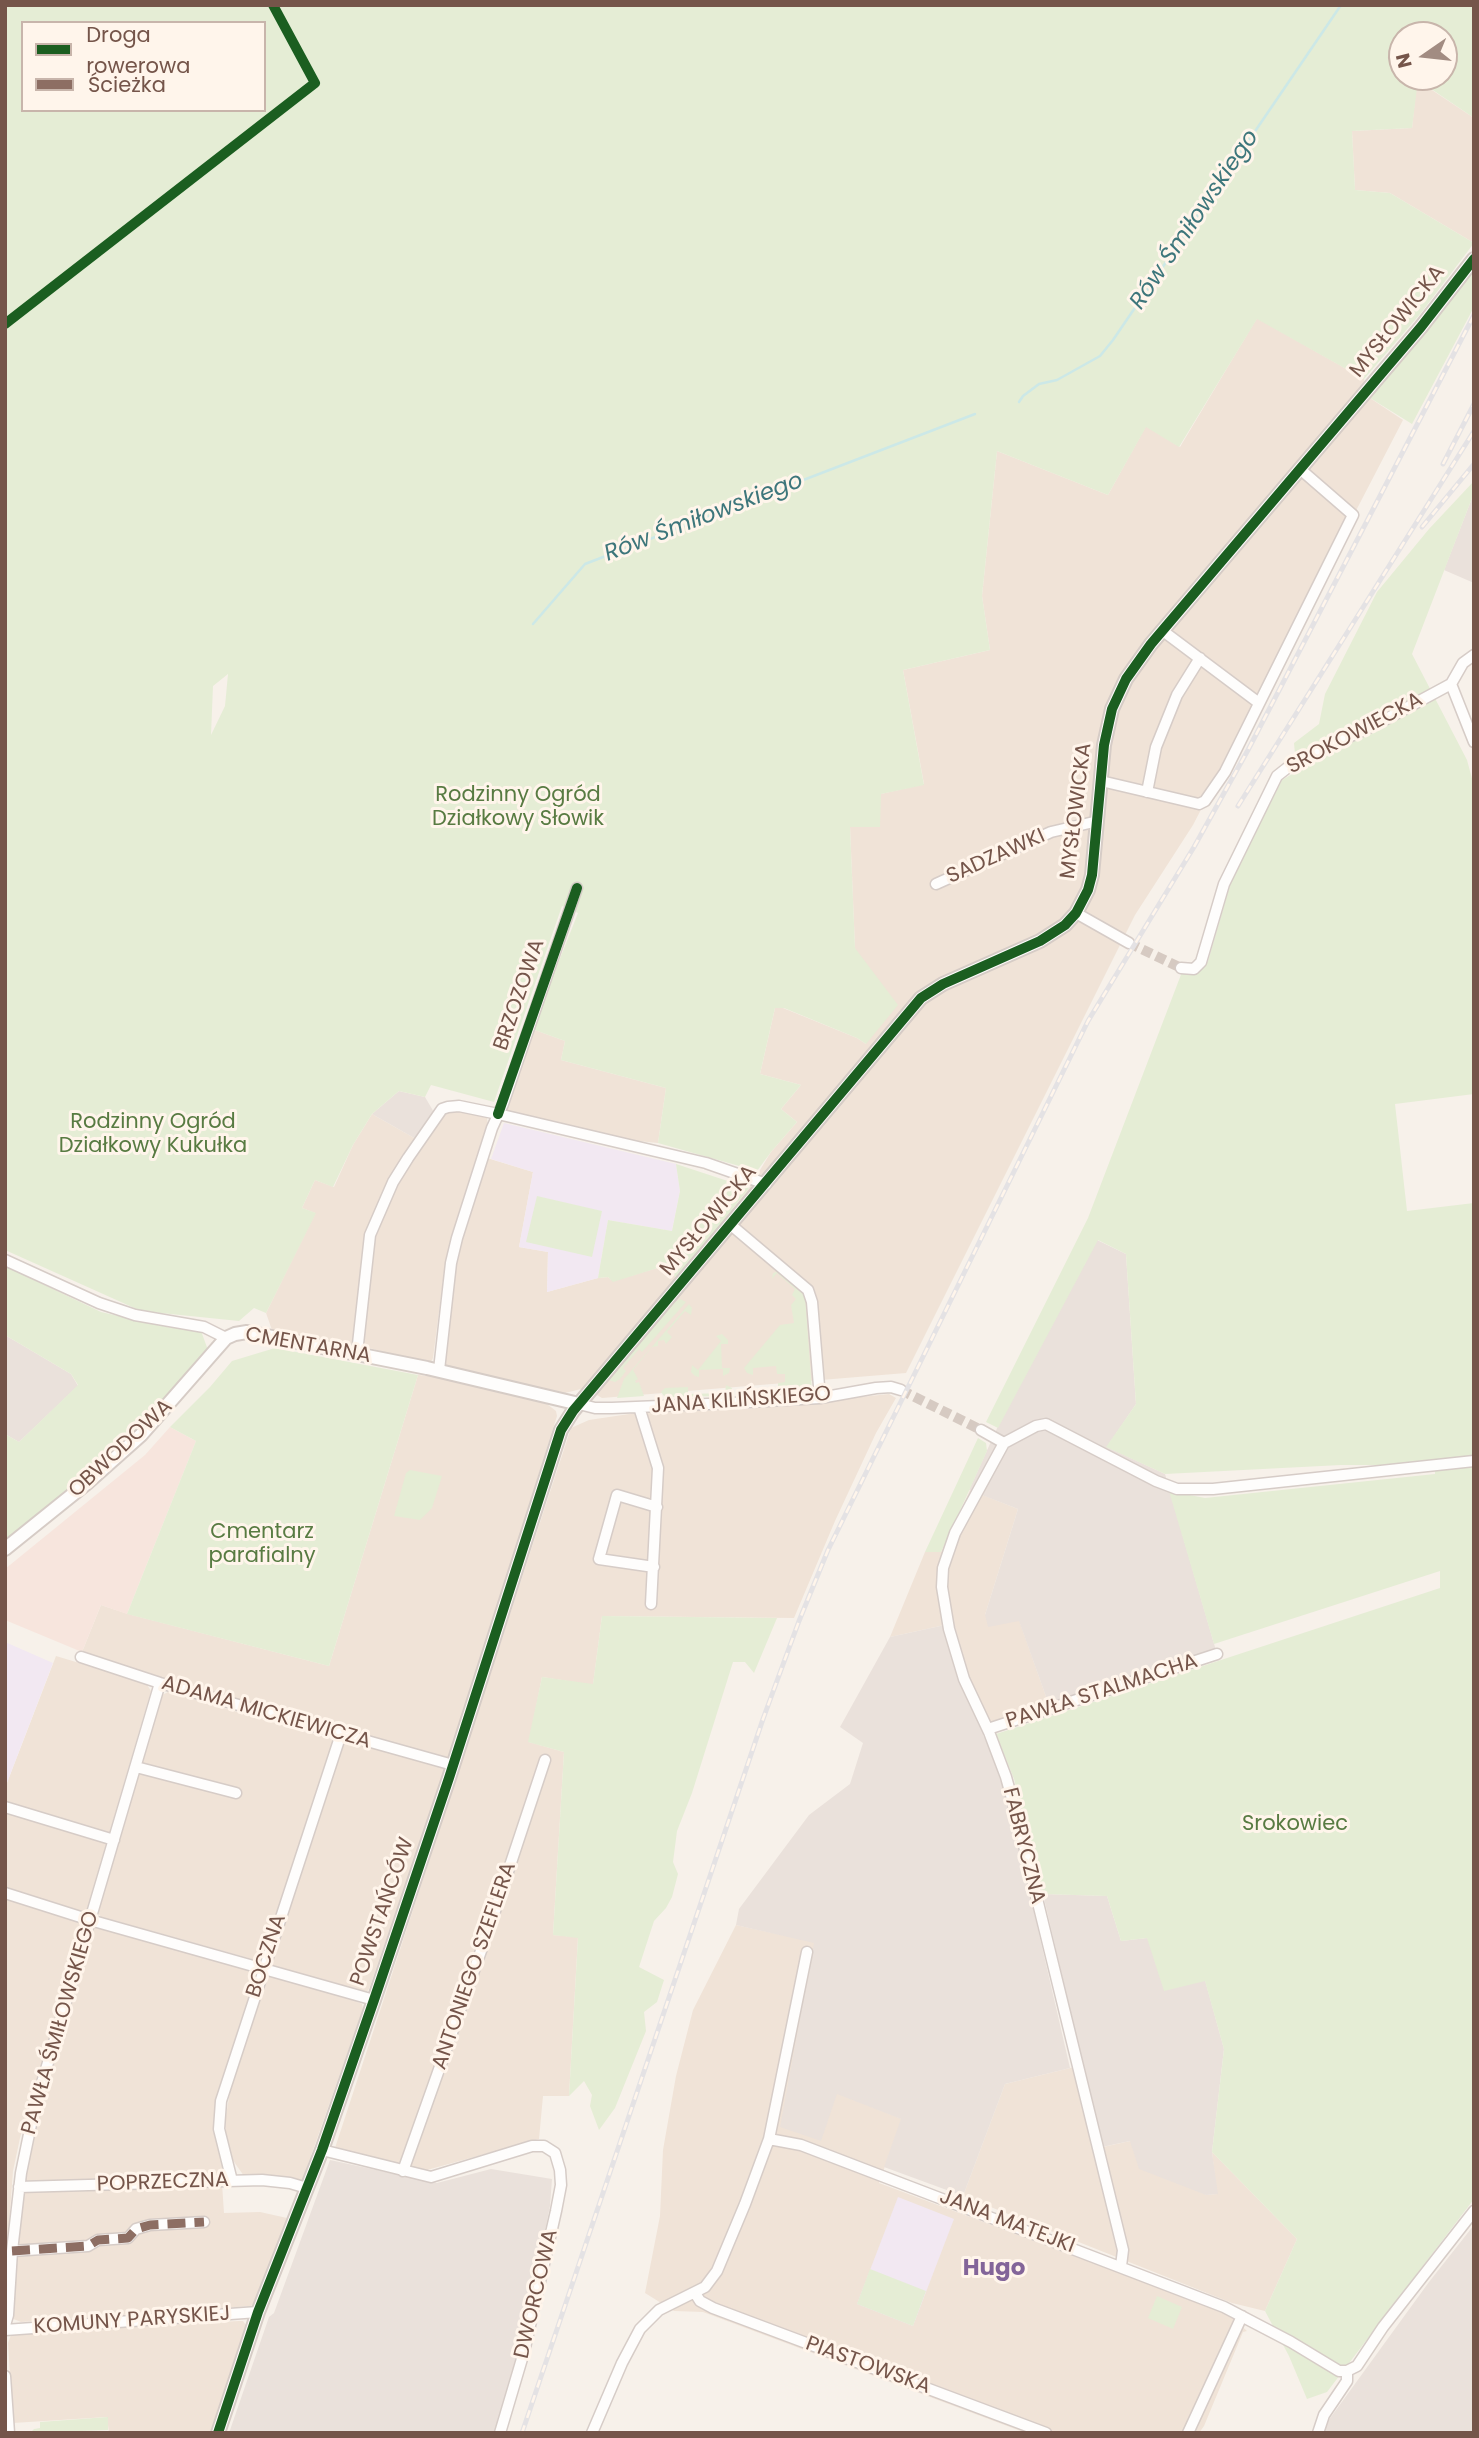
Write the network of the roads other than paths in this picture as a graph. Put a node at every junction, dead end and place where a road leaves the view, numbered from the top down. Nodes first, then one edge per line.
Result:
1 (1474, 259) edge
2 (1300, 469) junction
3 (1163, 631) junction
4 (1474, 655) edge
5 (1200, 658) junction
6 (1451, 684) junction
7 (1259, 703) junction
8 (1474, 742) edge
9 (1101, 781) junction
10 (1147, 792) junction
11 (1098, 821) junction
12 (936, 884) dead end
13 (577, 888) dead end
14 (1076, 913) junction
15 (1129, 943) tunnel mouth
16 (1181, 968) dead end
17 (498, 1114) junction
18 (766, 1184) junction
19 (731, 1225) junction
20 (5, 1260) edge
21 (226, 1339) junction
22 (357, 1353) junction
23 (439, 1370) junction
24 (901, 1390) tunnel mouth
25 (820, 1398) junction
26 (579, 1404) junction
27 (639, 1407) junction
28 (981, 1430) tunnel mouth
29 (1004, 1443) junction
30 (1474, 1461) edge
31 (657, 1507) junction
32 (5, 1549) edge
33 (654, 1567) junction
34 (651, 1604) dead end
35 (1217, 1654) dead end
36 (81, 1657) dead end
37 (160, 1683) junction
38 (988, 1729) junction
39 (341, 1734) junction
40 (545, 1759) dead end
41 (453, 1765) junction
42 (136, 1767) junction
43 (236, 1793) dead end
44 (5, 1807) edge
45 (114, 1840) junction
46 (5, 1893) edge
47 (90, 1920) junction
48 (807, 1952) dead end
49 (263, 1969) junction
50 (374, 2000) junction
51 (769, 2139) junction
52 (322, 2150) junction
53 (403, 2171) junction
54 (232, 2181) junction
55 (19, 2188) junction
56 (307, 2188) junction
57 (1474, 2211) edge
58 (204, 2222) dead end
59 (12, 2251) junction
60 (1121, 2266) junction
61 (695, 2293) junction
62 (258, 2312) junction
63 (1242, 2316) junction
64 (5, 2327) edge
65 (1347, 2371) junction
66 (5, 2376) edge
67 (9, 2433) edge
68 (218, 2433) edge
69 (500, 2433) edge
70 (592, 2433) edge
71 (1046, 2433) edge
72 (1188, 2433) edge
73 (1318, 2433) edge

1 - 2 street, MYSŁOWICKA
2 - 3 street, MYSŁOWICKA
2 - 7 street, MYSŁOWICKA
3 - 5 street
3 - 9 street, MYSŁOWICKA
4 - 6 street, SROKOWIECKA
5 - 7 street
5 - 10 street
6 - 8 street
6 - 16 street, SROKOWIECKA
7 - 10 street, MYSŁOWICKA
9 - 10 street, MYSŁOWICKA
9 - 11 street, MYSŁOWICKA
11 - 12 street, SADZAWKI
11 - 14 street, MYSŁOWICKA
13 - 17 street, BRZOZOWA
14 - 15 street
14 - 18 street, MYSŁOWICKA
17 - 18 street
17 - 22 street
17 - 23 street, BRZOZOWA
18 - 19 street, MYSŁOWICKA
19 - 25 street
19 - 26 street, MYSŁOWICKA
20 - 21 street, CMENTARNA
21 - 22 street, CMENTARNA
21 - 32 street, OBWODOWA
22 - 23 street, CMENTARNA
23 - 26 street, CMENTARNA
24 - 25 street, JANA KILIŃSKIEGO
25 - 27 street, JANA KILIŃSKIEGO
26 - 27 street, JANA KILIŃSKIEGO
26 - 41 street, POWSTAŃCÓW
27 - 31 street
28 - 29 street
29 - 30 street
29 - 38 street, FABRYCZNA
31 - 33 street
31 - 33 street
33 - 34 street
35 - 38 street, PAWŁA STALMACHA
36 - 37 street, ADAMA MICKIEWICZA
37 - 39 street, ADAMA MICKIEWICZA
37 - 42 street, PAWŁA ŚMIŁOWSKIEGO
38 - 60 street, FABRYCZNA
39 - 41 street, ADAMA MICKIEWICZA
39 - 49 street, BOCZNA
40 - 53 street, ANTONIEGO SZEFLERA
41 - 50 street, POWSTAŃCÓW
42 - 43 street
42 - 45 street, PAWŁA ŚMIŁOWSKIEGO
44 - 45 street
45 - 47 street, PAWŁA ŚMIŁOWSKIEGO
46 - 47 street
47 - 49 street
47 - 55 street, PAWŁA ŚMIŁOWSKIEGO
48 - 51 street
49 - 50 street
49 - 54 street, BOCZNA
50 - 52 street, POWSTAŃCÓW
51 - 60 street, JANA MATEJKI
51 - 61 street
52 - 53 street
52 - 56 street, POWSTAŃCÓW
53 - 69 street, DWORCOWA
54 - 55 street, POPRZECZNA
54 - 56 street, POPRZECZNA
55 - 59 street, PAWŁA ŚMIŁOWSKIEGO
56 - 62 street, POWSTAŃCÓW
57 - 65 street
58 - 59 street
59 - 64 street, PAWŁA ŚMIŁOWSKIEGO
60 - 63 street, JANA MATEJKI
61 - 70 street
61 - 71 street, PIASTOWSKA
62 - 64 street, KOMUNY PARYSKIEJ
62 - 68 street, POWSTAŃCÓW
63 - 65 street, JANA MATEJKI
63 - 72 street
65 - 73 street
66 - 67 street

